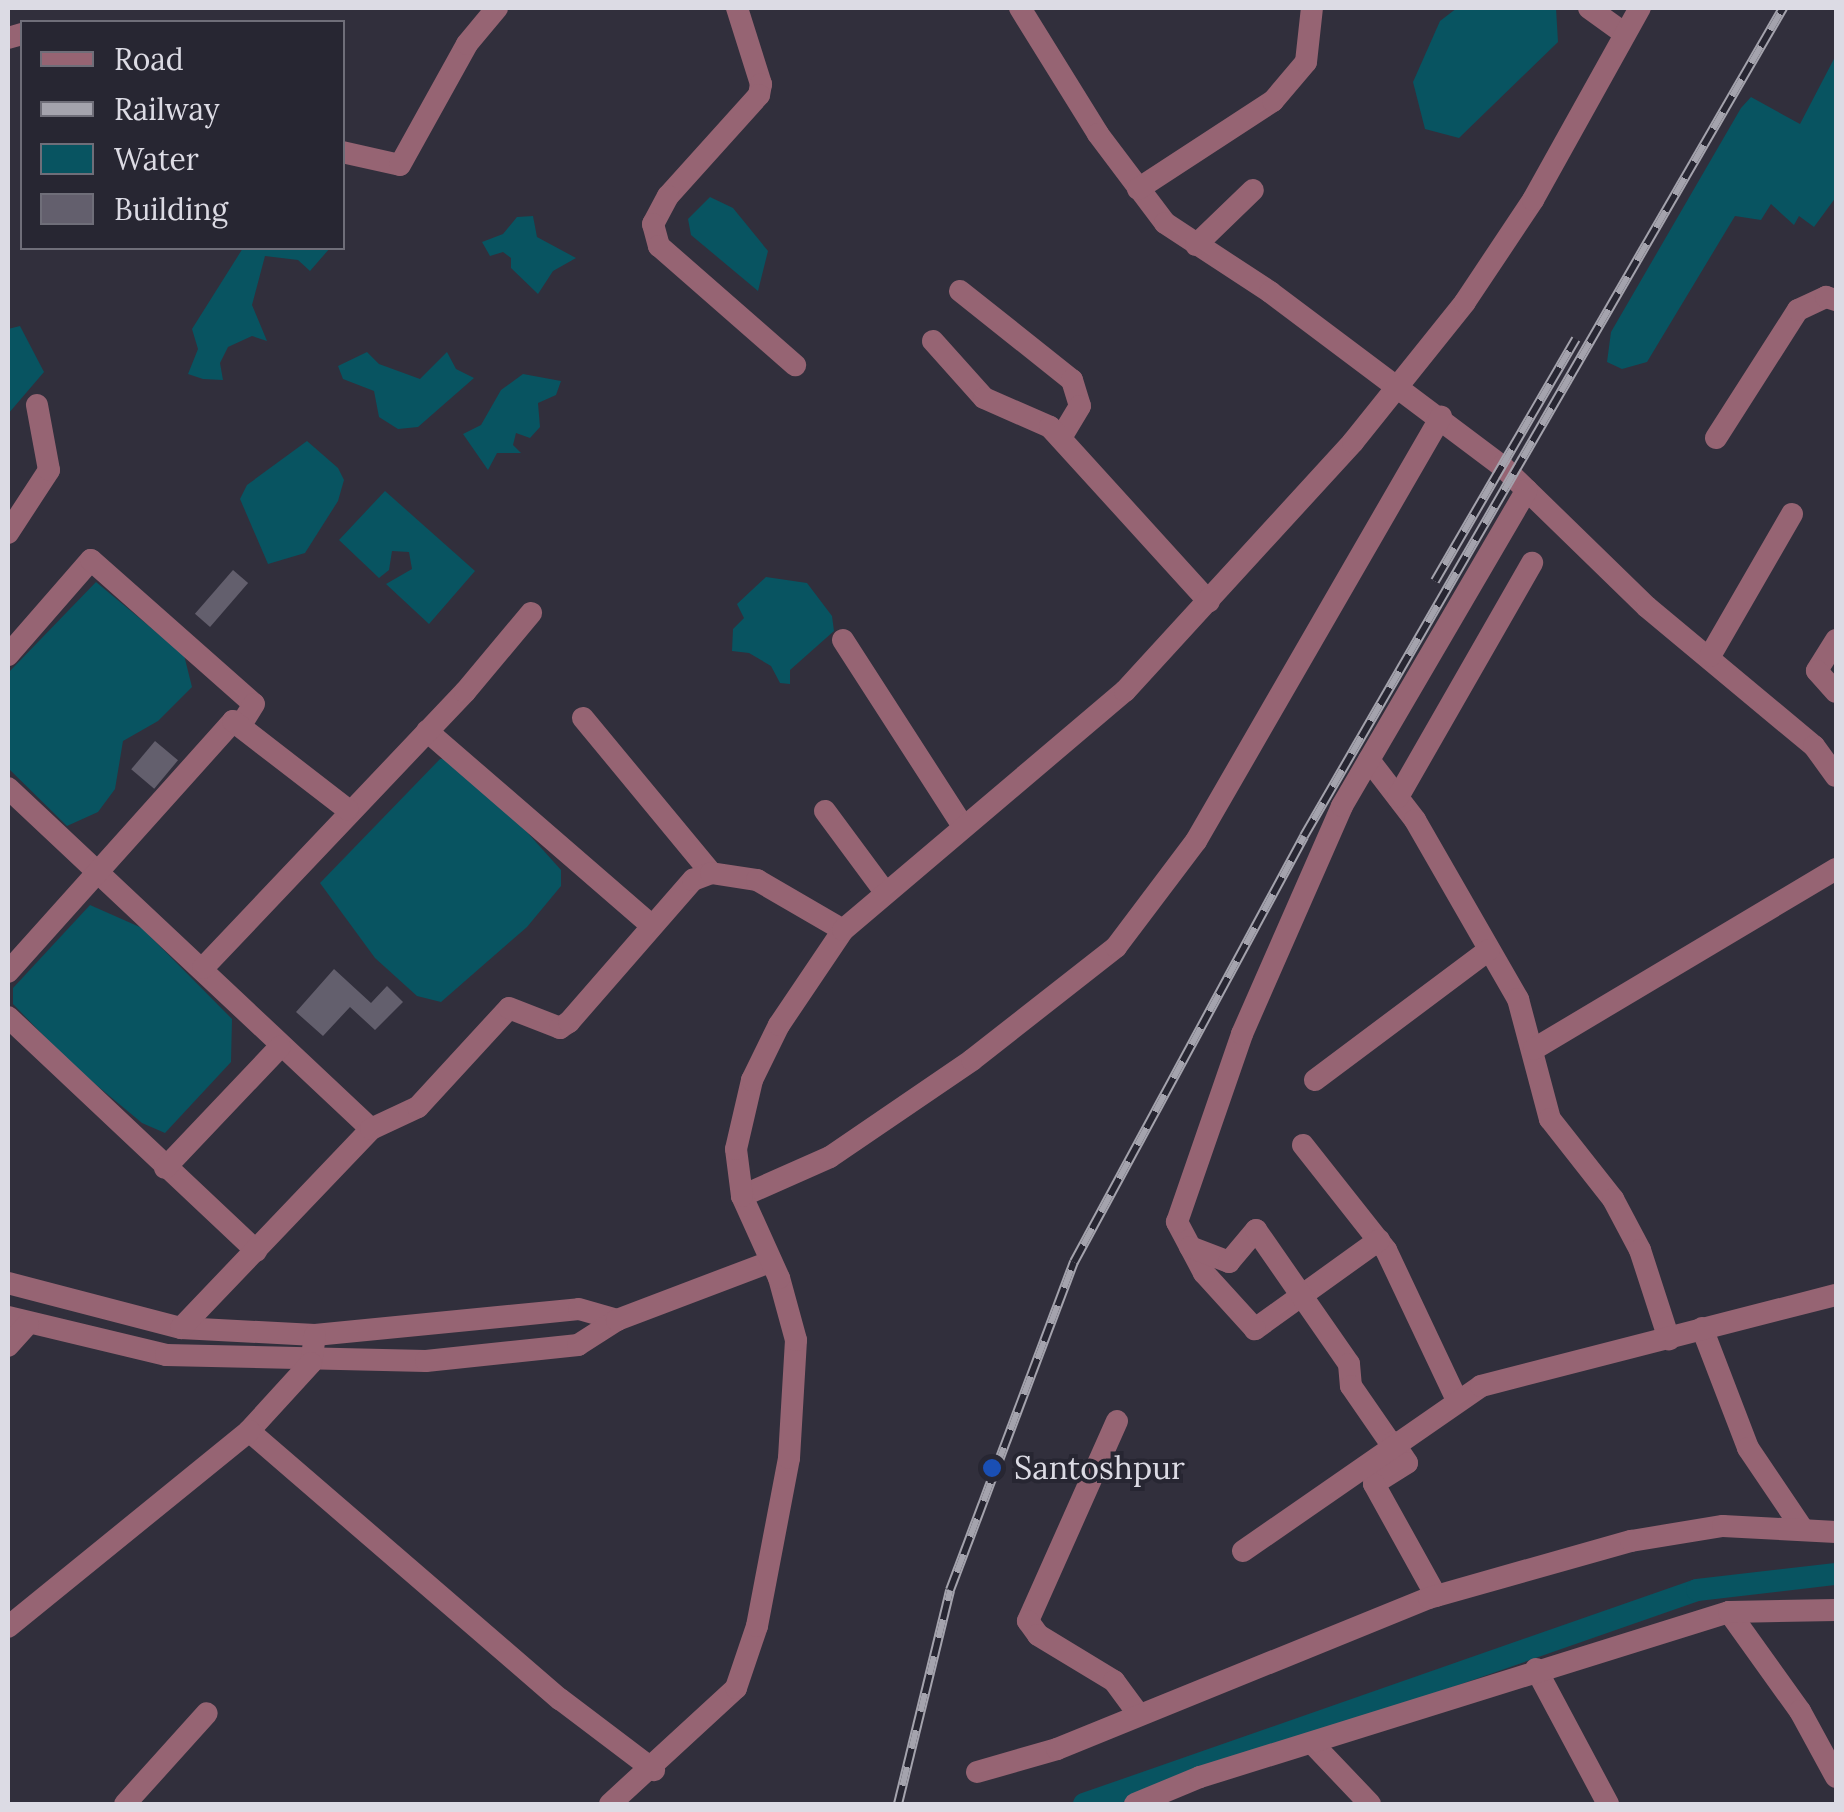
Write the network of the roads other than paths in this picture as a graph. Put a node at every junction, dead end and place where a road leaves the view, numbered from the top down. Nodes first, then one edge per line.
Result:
1 (496, 8) edge
2 (737, 8) edge
3 (1020, 8) edge
4 (1312, 8) edge
5 (1589, 8) edge
6 (1640, 8) edge
7 (1625, 34) junction
8 (345, 153) edge
9 (1138, 190) junction
10 (1253, 190) dead end
11 (1196, 246) junction
12 (960, 291) dead end
13 (1833, 293) edge
14 (933, 342) dead end
15 (795, 365) dead end
16 (1394, 388) junction
17 (37, 405) dead end
18 (1441, 417) junction
19 (1061, 438) junction
20 (1716, 438) dead end
21 (1527, 490) junction
22 (1792, 514) dead end
23 (8, 532) edge
24 (1532, 563) dead end
25 (1209, 602) junction
26 (530, 612) dead end
27 (844, 640) dead end
28 (1836, 640) edge
29 (8, 655) edge
30 (1710, 656) junction
31 (1836, 692) edge
32 (584, 718) dead end
33 (242, 723) junction
34 (427, 731) junction
35 (1370, 760) junction
36 (1836, 776) edge
37 (8, 788) edge
38 (1398, 798) junction
39 (348, 810) junction
40 (825, 811) dead end
41 (962, 825) junction
42 (1836, 868) edge
43 (97, 871) junction
44 (711, 873) junction
45 (885, 892) junction
46 (650, 924) junction
47 (843, 930) junction
48 (1489, 950) junction
49 (203, 968) junction
50 (8, 972) edge
51 (8, 1017) edge
52 (280, 1046) junction
53 (1534, 1050) junction
54 (1315, 1080) dead end
55 (371, 1128) junction
56 (1302, 1144) dead end
57 (166, 1168) junction
58 (742, 1196) junction
59 (1379, 1240) junction
60 (1190, 1247) junction
61 (256, 1251) junction
62 (770, 1262) junction
63 (8, 1283) edge
64 (1836, 1295) edge
65 (1305, 1297) junction
66 (18, 1320) edge
67 (617, 1320) junction
68 (180, 1328) junction
69 (1702, 1328) junction
70 (315, 1335) junction
71 (1669, 1338) junction
72 (8, 1346) edge
73 (311, 1363) junction
74 (1457, 1400) junction
75 (1117, 1420) dead end
76 (249, 1430) junction
77 (1392, 1443) junction
78 (1802, 1528) junction
79 (1836, 1532) edge
80 (1244, 1551) dead end
81 (1436, 1596) junction
82 (1836, 1610) edge
83 (1729, 1612) junction
84 (8, 1627) edge
85 (1536, 1669) junction
86 (207, 1713) dead end
87 (1139, 1715) junction
88 (1312, 1743) junction
89 (654, 1770) junction
90 (977, 1772) dead end
91 (1836, 1777) edge
92 (1149, 1802) edge
93 (125, 1804) edge
94 (610, 1804) edge
95 (1370, 1804) edge
96 (1608, 1804) edge

1 - 8 street
2 - 15 street
3 - 9 street
4 - 9 street
5 - 7 street
6 - 7 street
7 - 16 street
9 - 11 street
10 - 11 street
11 - 16 street
12 - 19 street
13 - 20 street
14 - 19 street
16 - 18 street
16 - 25 street
17 - 23 street
18 - 21 street
18 - 58 street
19 - 25 street
21 - 30 street
21 - 35 street
22 - 30 street
24 - 38 street
25 - 41 street
26 - 34 street
27 - 41 street
28 - 31 street
29 - 33 street
30 - 36 street
32 - 44 street
33 - 39 street
33 - 43 street
34 - 39 street
34 - 46 street
35 - 38 street
35 - 60 street
37 - 43 street
38 - 48 street
39 - 49 street
40 - 45 street
41 - 45 street
42 - 53 street
43 - 49 street
43 - 50 street
44 - 46 street
44 - 47 street
45 - 47 street
46 - 55 street
47 - 58 street
48 - 53 street
48 - 54 street
49 - 52 street
51 - 57 street
52 - 55 street
52 - 57 street
53 - 71 street
55 - 61 street
56 - 59 street
57 - 61 street
58 - 62 street
59 - 65 street
59 - 74 street
60 - 65 street
60 - 65 street
61 - 68 street
62 - 67 street
62 - 89 street
63 - 68 street
64 - 69 street
65 - 77 street
66 - 72 street
66 - 73 street
67 - 70 street
67 - 73 street
68 - 70 street
69 - 71 street
69 - 78 street
70 - 73 street
71 - 74 street
73 - 76 street
74 - 77 street
75 - 87 street
76 - 84 street
76 - 89 street
77 - 80 street
77 - 81 street
78 - 79 street
78 - 81 street
81 - 87 street
82 - 83 street
83 - 85 street
83 - 91 street
85 - 88 street
85 - 96 street
86 - 93 street
87 - 90 street
88 - 92 street
88 - 95 street
89 - 94 street

